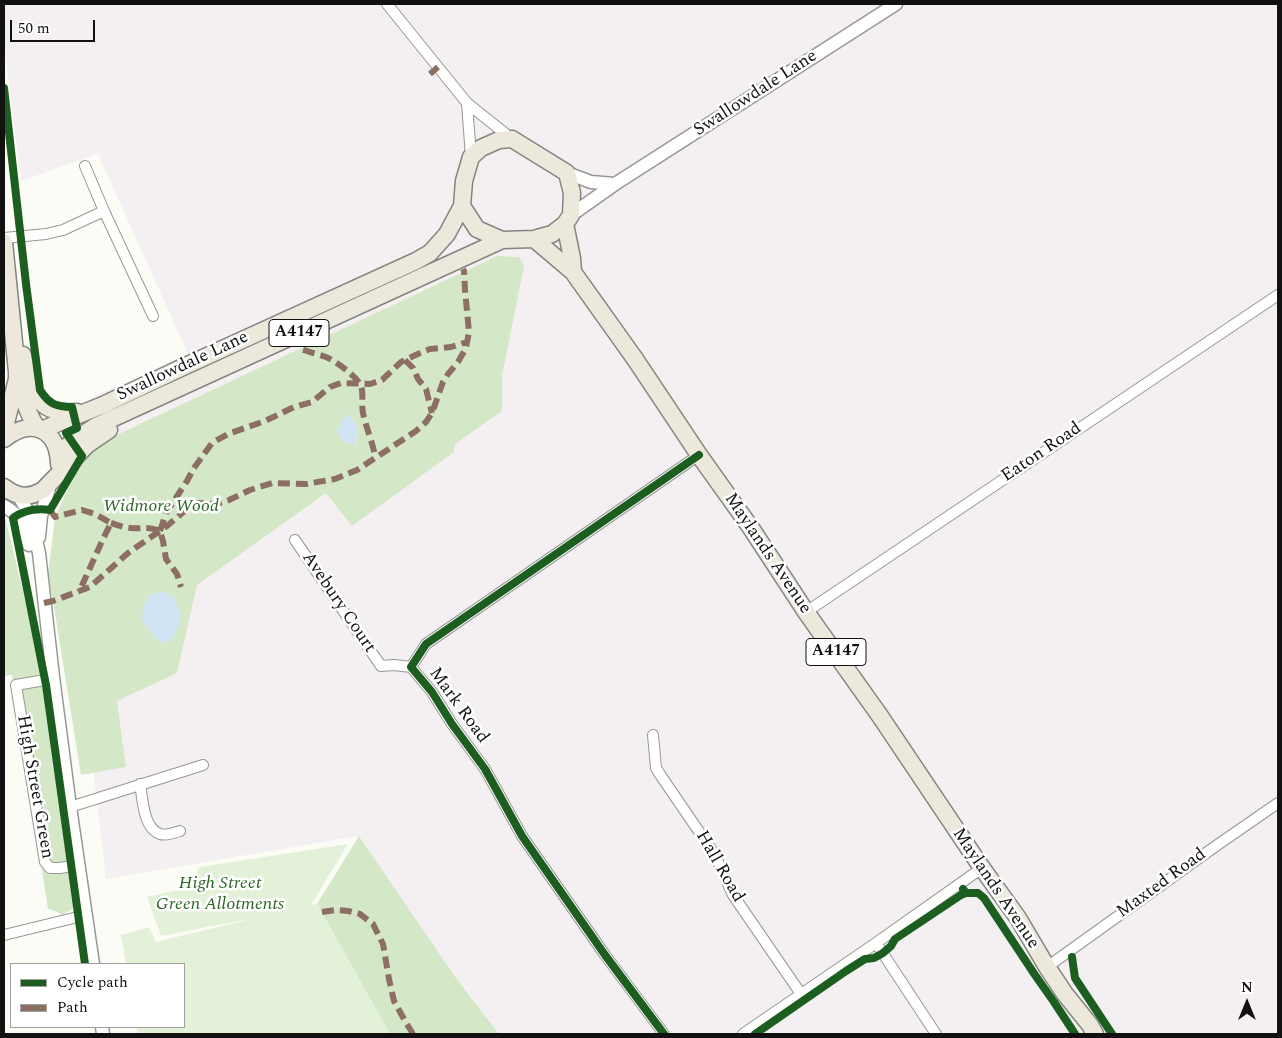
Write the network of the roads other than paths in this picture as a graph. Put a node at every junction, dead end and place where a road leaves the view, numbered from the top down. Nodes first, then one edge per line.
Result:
1 (387, 4) edge
2 (896, 4) edge
3 (467, 103) junction
4 (512, 139) junction
5 (471, 157) junction
6 (85, 166) dead end
7 (567, 173) junction
8 (615, 184) junction
9 (462, 206) junction
10 (104, 211) junction
11 (568, 219) junction
12 (4, 238) edge
13 (534, 239) junction
14 (502, 240) junction
15 (4, 242) edge
16 (573, 272) junction
17 (1278, 295) edge
18 (10, 299) junction
19 (153, 316) dead end
20 (17, 379) junction
21 (187, 386) junction
22 (103, 405) junction
23 (39, 429) junction
24 (4, 431) edge
25 (4, 439) edge
26 (58, 455) junction
27 (699, 455) junction
28 (54, 479) junction
29 (4, 486) edge
30 (18, 495) junction
31 (4, 506) edge
32 (295, 540) dead end
33 (39, 553) junction
34 (43, 590) junction
35 (806, 612) junction
36 (411, 667) junction
37 (53, 677) junction
38 (653, 734) dead end
39 (202, 765) dead end
40 (140, 784) junction
41 (1278, 803) edge
42 (70, 806) junction
43 (180, 831) dead end
44 (78, 865) junction
45 (982, 868) junction
46 (86, 915) junction
47 (4, 935) edge
48 (876, 943) junction
49 (93, 963) edge
50 (1047, 967) junction
51 (801, 994) junction
52 (664, 1034) edge
53 (742, 1034) edge
54 (936, 1034) edge
55 (1096, 1034) edge

1 - 3 street
2 - 8 street, Swallowdale Lane
3 - 4 street
3 - 5 street
4 - 5 main road
4 - 7 main road
5 - 9 main road
6 - 10 street
7 - 8 street
7 - 11 main road
8 - 11 street, Swallowdale Lane
9 - 14 main road
9 - 22 main road, Swallowdale Lane / A4147
10 - 12 street
10 - 19 street
11 - 13 main road
11 - 16 main road, Maylands Avenue / A4147
13 - 14 main road
13 - 16 main road, Maylands Avenue / A4147
14 - 21 main road, Swallowdale Lane / A4147
15 - 18 main road, A4147
16 - 27 main road, Maylands Avenue / A4147
17 - 35 street, Eaton Road
18 - 20 main road, A4147
18 - 22 main road, Swallowdale Lane / A4147
20 - 23 main road
20 - 24 main road
21 - 26 main road, Swallowdale Lane / A4147
21 - 28 main road, Swallowdale Lane
22 - 23 main road, Swallowdale Lane / A4147
23 - 25 main road, Swallowdale Lane
23 - 26 main road
26 - 28 main road
27 - 35 main road, Maylands Avenue / A4147
27 - 36 street, Mark Road
28 - 30 main road, Swallowdale Lane
28 - 33 street, High Street Green
29 - 30 main road
30 - 33 street, High Street Green
31 - 34 street, High Street Green
32 - 36 street, Avebury Court
33 - 34 street, High Street Green
34 - 37 street, High Street Green
35 - 45 main road, Maylands Avenue / A4147
36 - 52 street, Mark Road
37 - 42 street, High Street Green
37 - 44 street, High Street Green
38 - 51 street, Hall Road
39 - 40 street
40 - 42 street
40 - 43 street
41 - 50 street, Maxted Road
42 - 44 street, High Street Green
44 - 46 street, High Street Green
45 - 48 street
45 - 50 main road, Maylands Avenue / A4147
46 - 47 street
46 - 49 street, High Street Green
48 - 51 street
48 - 54 street
50 - 55 main road, Maylands Avenue / A4147
51 - 53 street

